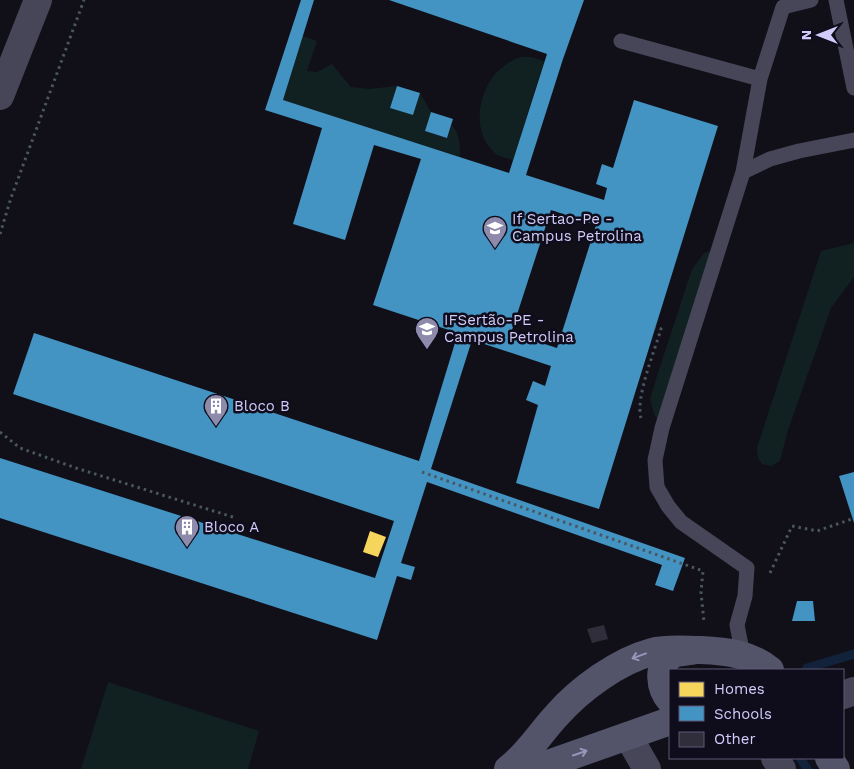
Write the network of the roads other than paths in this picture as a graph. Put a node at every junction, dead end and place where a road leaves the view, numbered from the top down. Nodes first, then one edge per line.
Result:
1 (38, 0) edge
2 (812, 0) edge
3 (836, 0) edge
4 (621, 41) dead end
5 (760, 80) junction
6 (854, 88) edge
7 (0, 96) edge
8 (854, 140) edge
9 (743, 172) junction
10 (701, 650) junction
11 (743, 655) junction
12 (769, 669) edge
13 (669, 698) edge
14 (669, 721) edge
15 (628, 736) junction
16 (508, 769) edge
17 (534, 769) edge
18 (647, 769) edge

1 - 7 street
2 - 5 lane
3 - 6 lane
4 - 5 lane
5 - 9 lane
8 - 9 lane
9 - 11 lane
10 - 11 street
10 - 13 street
10 -> 16 street
11 - 12 street
14 - 15 street
17 -> 15 street
15 - 18 street

